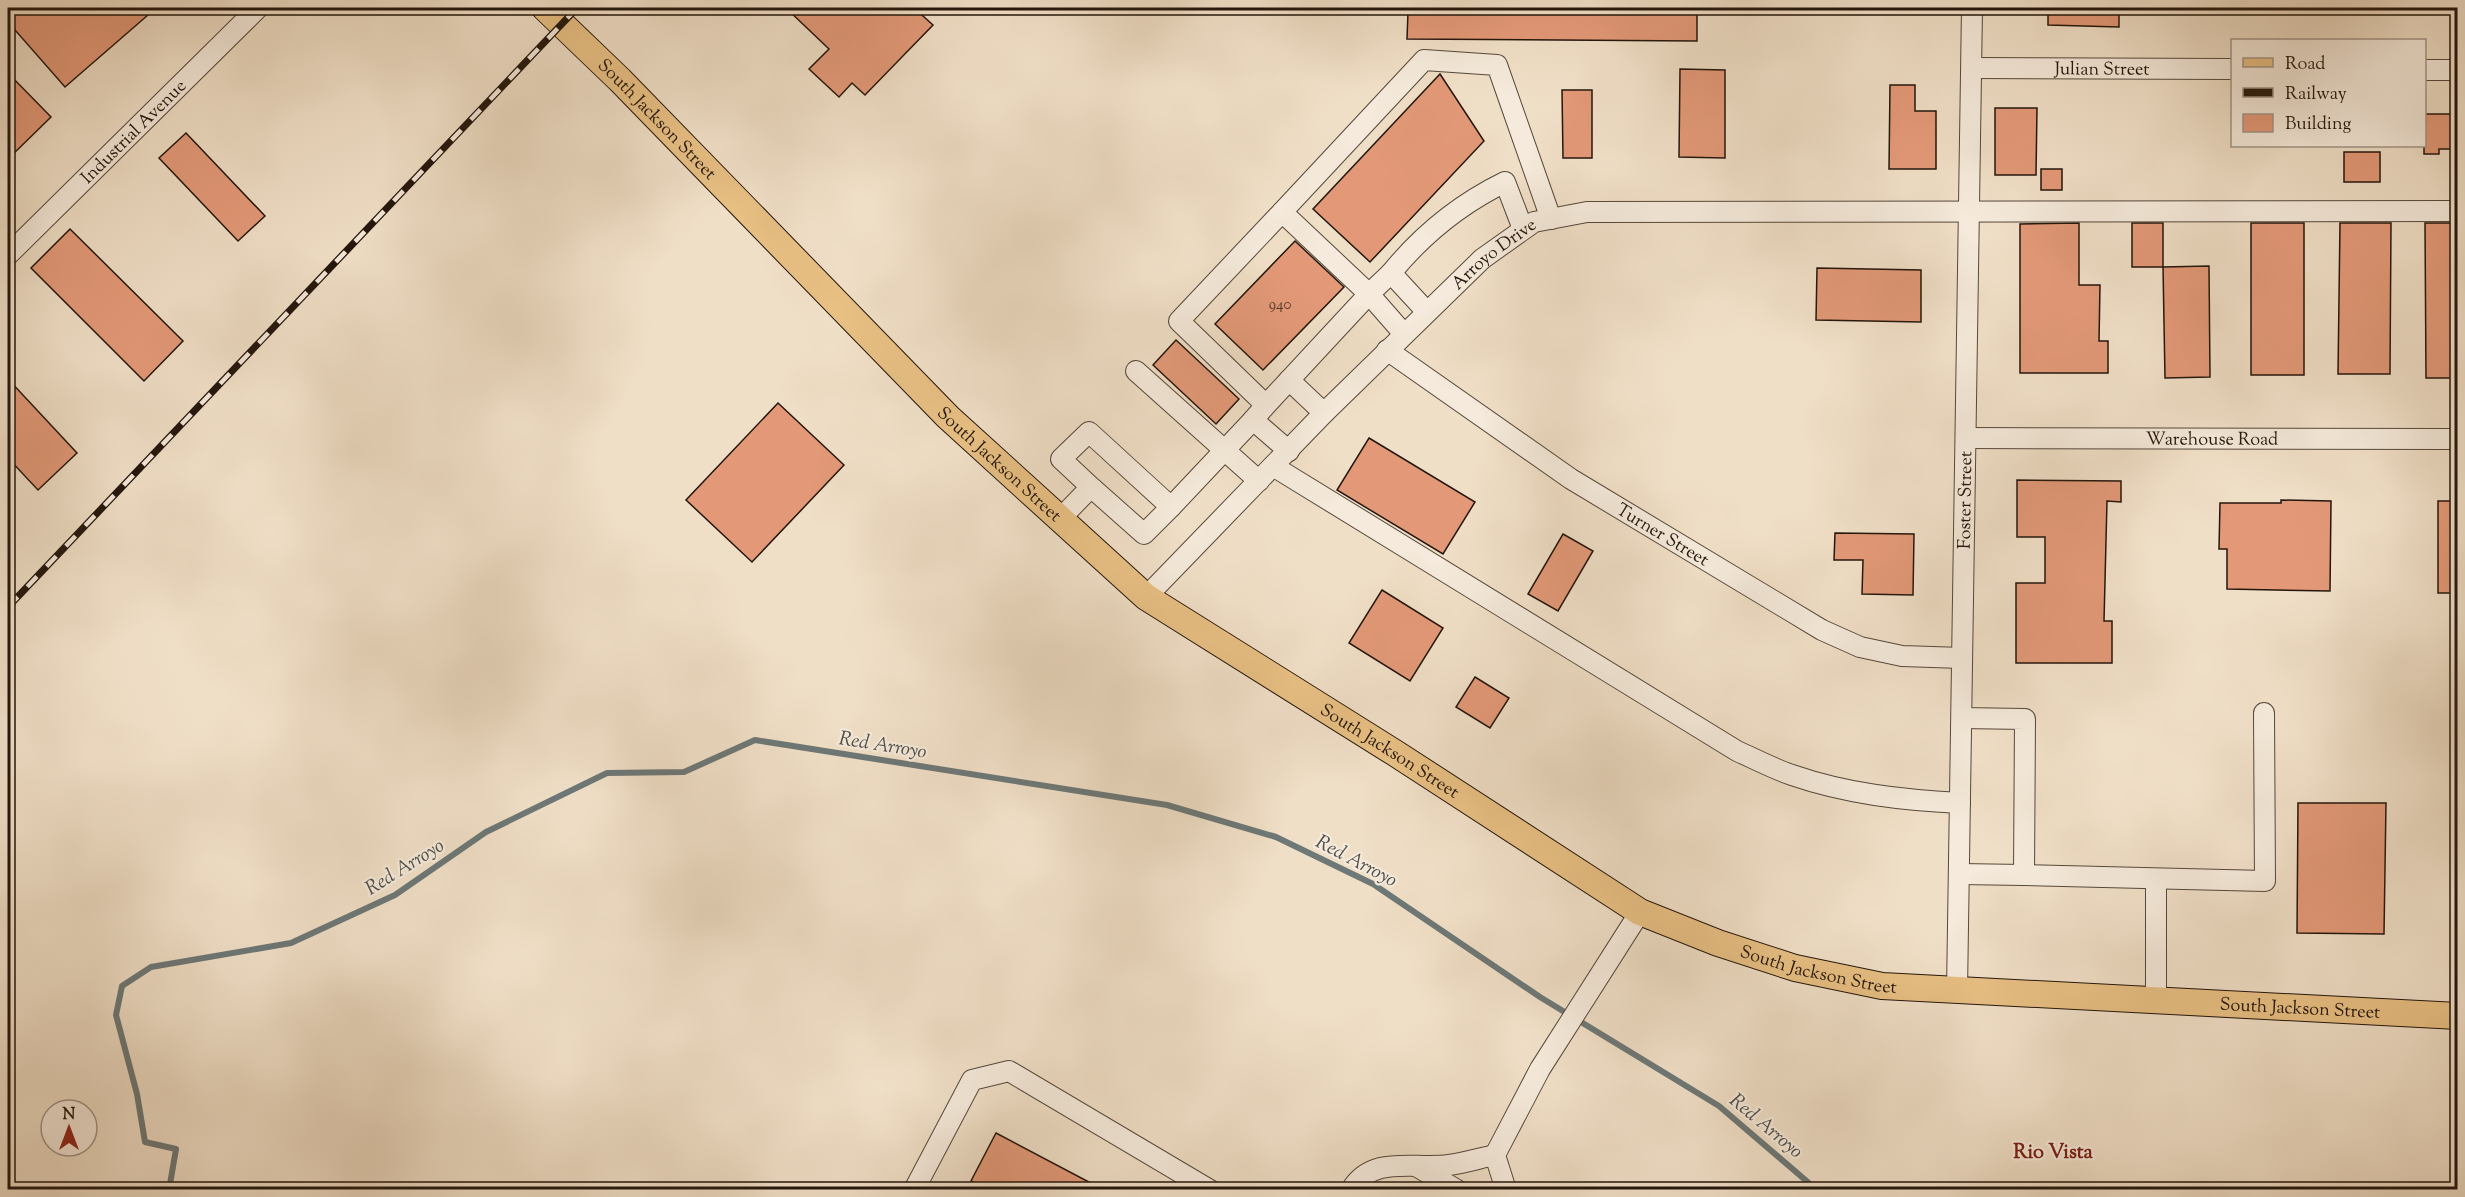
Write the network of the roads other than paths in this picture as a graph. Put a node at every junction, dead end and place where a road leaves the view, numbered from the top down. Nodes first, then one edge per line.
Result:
1 (258, 8) edge
2 (545, 8) edge
3 (1972, 8) edge
4 (1972, 68) junction
5 (2231, 69) edge
6 (2426, 70) edge
7 (2457, 70) edge
8 (1534, 171) junction
9 (1505, 182) junction
10 (1970, 210) junction
11 (2457, 211) edge
12 (1282, 212) junction
13 (1551, 219) junction
14 (1523, 229) junction
15 (8, 255) edge
16 (1391, 273) junction
17 (1369, 294) junction
18 (1427, 312) junction
19 (1404, 334) junction
20 (1387, 350) junction
21 (1136, 371) dead end
22 (1289, 380) junction
23 (1266, 405) junction
24 (1324, 413) junction
25 (1253, 420) junction
26 (1966, 438) junction
27 (2457, 440) edge
28 (1289, 451) junction
29 (1224, 452) junction
30 (1273, 466) junction
31 (1259, 481) junction
32 (1091, 488) junction
33 (1171, 507) junction
34 (1060, 519) junction
35 (1146, 597) junction
36 (1962, 658) junction
37 (2264, 713) dead end
38 (1962, 718) junction
39 (1960, 803) junction
40 (1959, 874) junction
41 (2024, 875) junction
42 (2156, 879) junction
43 (1640, 912) junction
44 (1957, 992) junction
45 (2156, 1000) junction
46 (2457, 1016) edge
47 (1495, 1155) junction
48 (1416, 1166) junction
49 (914, 1190) edge
50 (1210, 1190) edge
51 (1351, 1190) edge
52 (1457, 1190) edge
53 (1506, 1190) edge

1 - 15 street, Industrial Avenue
2 - 34 main road, South Jackson Street
3 - 4 street, Foster Street
4 - 5 street, Julian Street
4 - 10 street, Foster Street
6 - 7 street
8 - 9 street
8 - 12 street
8 - 13 street
9 - 14 street
9 - 16 street
10 - 11 street, Arroyo Drive
10 - 13 street, Arroyo Drive
10 - 26 street, Foster Street
12 - 17 street
12 - 23 street
13 - 14 street, Arroyo Drive
14 - 18 street, Arroyo Drive
16 - 17 street
16 - 18 street
17 - 19 street
17 - 22 street
18 - 19 street, Arroyo Drive
19 - 20 street, Arroyo Drive
20 - 24 street, Arroyo Drive
20 - 36 street, Turner Street
21 - 29 street
22 - 23 street
22 - 24 street
23 - 25 street
24 - 28 street, Arroyo Drive
25 - 28 street
25 - 29 street
26 - 27 street, Warehouse Road
26 - 36 street, Foster Street
28 - 30 street, Arroyo Drive
29 - 31 street
29 - 33 street
30 - 31 street, Arroyo Drive
30 - 39 street
31 - 35 street, Arroyo Drive
32 - 33 street
32 - 33 street
32 - 34 street
34 - 35 main road, South Jackson Street
35 - 43 main road, South Jackson Street
36 - 38 street, Foster Street
37 - 42 street
38 - 39 street, Foster Street
38 - 41 street
39 - 40 street, Foster Street
40 - 41 street
40 - 44 street, Foster Street
41 - 42 street
42 - 45 street
43 - 44 main road, South Jackson Street
43 - 47 street
44 - 45 main road, South Jackson Street
45 - 46 main road, South Jackson Street
47 - 48 street
47 - 53 street
48 - 51 street
48 - 52 street
49 - 50 street

